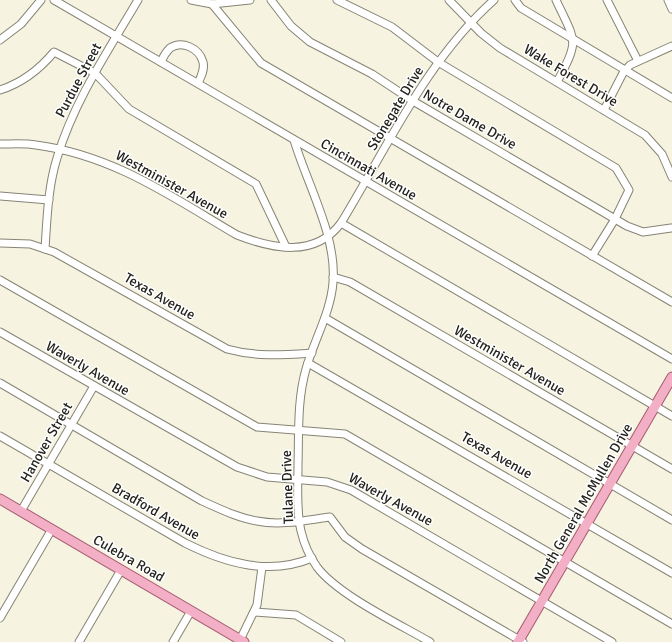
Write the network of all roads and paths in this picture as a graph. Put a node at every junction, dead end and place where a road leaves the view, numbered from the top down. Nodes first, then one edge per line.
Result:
1 (41, 0) edge
2 (54, 0) edge
3 (138, 0) edge
4 (191, 0) edge
5 (250, 0) edge
6 (271, 0) edge
7 (337, 0) edge
8 (449, 0) edge
9 (494, 0) edge
10 (514, 0) edge
11 (556, 0) edge
12 (607, 0) edge
13 (668, 0) edge
14 (212, 4) junction
15 (672, 9) edge
16 (470, 23) junction
17 (117, 36) junction
18 (0, 40) edge
19 (573, 40) junction
20 (672, 46) edge
21 (161, 62) junction
22 (438, 62) junction
23 (638, 62) junction
24 (625, 71) junction
25 (96, 73) junction
26 (557, 82) junction
27 (198, 83) junction
28 (0, 90) edge
29 (672, 98) edge
30 (412, 101) junction
31 (604, 110) junction
32 (391, 138) junction
33 (294, 140) junction
34 (0, 144) edge
35 (60, 149) junction
36 (672, 177) edge
37 (366, 182) junction
38 (0, 196) edge
39 (49, 200) junction
40 (615, 219) junction
41 (341, 222) junction
42 (672, 226) edge
43 (328, 236) junction
44 (0, 243) edge
45 (286, 248) junction
46 (45, 249) junction
47 (592, 256) junction
48 (333, 277) junction
49 (0, 280) edge
50 (672, 302) edge
51 (324, 318) junction
52 (0, 332) edge
53 (312, 353) junction
54 (672, 359) edge
55 (308, 363) junction
56 (672, 377) edge
57 (0, 383) edge
58 (94, 386) junction
59 (655, 407) junction
60 (672, 416) edge
61 (71, 425) junction
62 (299, 431) junction
63 (0, 436) edge
64 (632, 446) junction
65 (48, 464) junction
66 (672, 469) edge
67 (298, 480) junction
68 (610, 484) junction
69 (0, 498) edge
70 (21, 511) junction
71 (672, 520) edge
72 (300, 521) junction
73 (587, 522) junction
74 (52, 529) junction
75 (312, 558) junction
76 (565, 561) junction
77 (262, 567) junction
78 (121, 570) junction
79 (672, 573) edge
80 (542, 600) junction
81 (191, 611) junction
82 (255, 612) junction
83 (0, 618) edge
84 (672, 624) edge
85 (242, 641) edge
86 (520, 641) edge
87 (79, 642) edge
88 (173, 642) edge
89 (341, 642) edge
90 (430, 642) edge
91 (612, 642) edge

1 - 18 street
2 - 17 street, Cincinnati Avenue
3 - 17 street, Purdue Street
4 - 14 street
5 - 14 street
6 - 30 street, Notre Dame Drive
7 - 22 street
8 - 16 street, Wake Forest Drive
9 - 16 street, Stonegate Drive
10 - 19 street
11 - 19 street
12 - 23 street
13 - 15 street
14 - 32 street
16 - 22 street, Stonegate Drive
16 - 26 street, Wake Forest Drive
17 - 21 street, Cincinnati Avenue
17 - 25 street, Purdue Street
19 - 24 street
19 - 26 street
20 - 23 street
21 - 27 street, Cincinnati Avenue
21 - 27 street
22 - 30 street, Stonegate Drive
22 - 40 street
23 - 24 street
24 - 29 street
24 - 31 street
25 - 28 street
25 - 35 street, Purdue Street
25 - 45 street
26 - 31 street, Wake Forest Drive
27 - 33 street, Cincinnati Avenue
30 - 32 street, Stonegate Drive
30 - 40 street, Notre Dame Drive
31 - 36 street, Wake Forest Drive
32 - 37 street, Stonegate Drive
32 - 47 street
33 - 37 street, Cincinnati Avenue
33 - 43 street
34 - 35 street, Westminister Avenue
35 - 39 street, Purdue Street
35 - 45 street, Westminister Avenue
37 - 41 street, Stonegate Drive
37 - 54 street, Cincinnati Avenue
38 - 39 street
39 - 46 street, Purdue Street
40 - 42 street, Notre Dame Drive
40 - 47 street
41 - 43 street, Stonegate Drive
41 - 59 street
43 - 45 street, Westminister Avenue
43 - 48 street
44 - 46 street, Texas Avenue
46 - 53 street, Texas Avenue
47 - 50 street
48 - 51 street
48 - 64 street, Westminister Avenue
49 - 62 street
51 - 53 street
51 - 68 street
52 - 58 street, Waverly Avenue
53 - 55 street, Tulane Drive
55 - 62 street, Tulane Drive
55 - 73 street, Texas Avenue
56 - 59 main road, North General McMullen Drive
57 - 61 street
58 - 61 street, Hanover Street
58 - 67 street, Waverly Avenue
59 - 60 street
59 - 64 main road, North General McMullen Drive
61 - 65 street, Hanover Street
61 - 72 street
62 - 67 street, Tulane Drive
62 - 76 street
63 - 65 street, Bradford Avenue
64 - 66 street, Westminister Avenue
64 - 68 main road, North General McMullen Drive
65 - 70 street, Hanover Street
65 - 77 street, Bradford Avenue
67 - 72 street, Tulane Drive
67 - 80 street, Waverly Avenue
68 - 71 street
68 - 73 main road, North General McMullen Drive
69 - 70 main road, Culebra Road
70 - 74 main road, Culebra Road
72 - 75 street, Tulane Drive
72 - 86 street
73 - 76 main road, North General McMullen Drive
73 - 79 street, Texas Avenue
74 - 78 main road, Culebra Road
74 - 83 street
75 - 77 street, Bradford Avenue
75 - 90 street, Tulane Drive
76 - 80 main road, North General McMullen Drive
76 - 84 street
77 - 82 street
78 - 81 main road, Culebra Road
78 - 87 street
80 - 86 main road, North General McMullen Drive
80 - 91 street, Waverly Avenue
81 - 85 main road, Culebra Road
81 - 88 street
82 - 85 street
82 - 89 street

